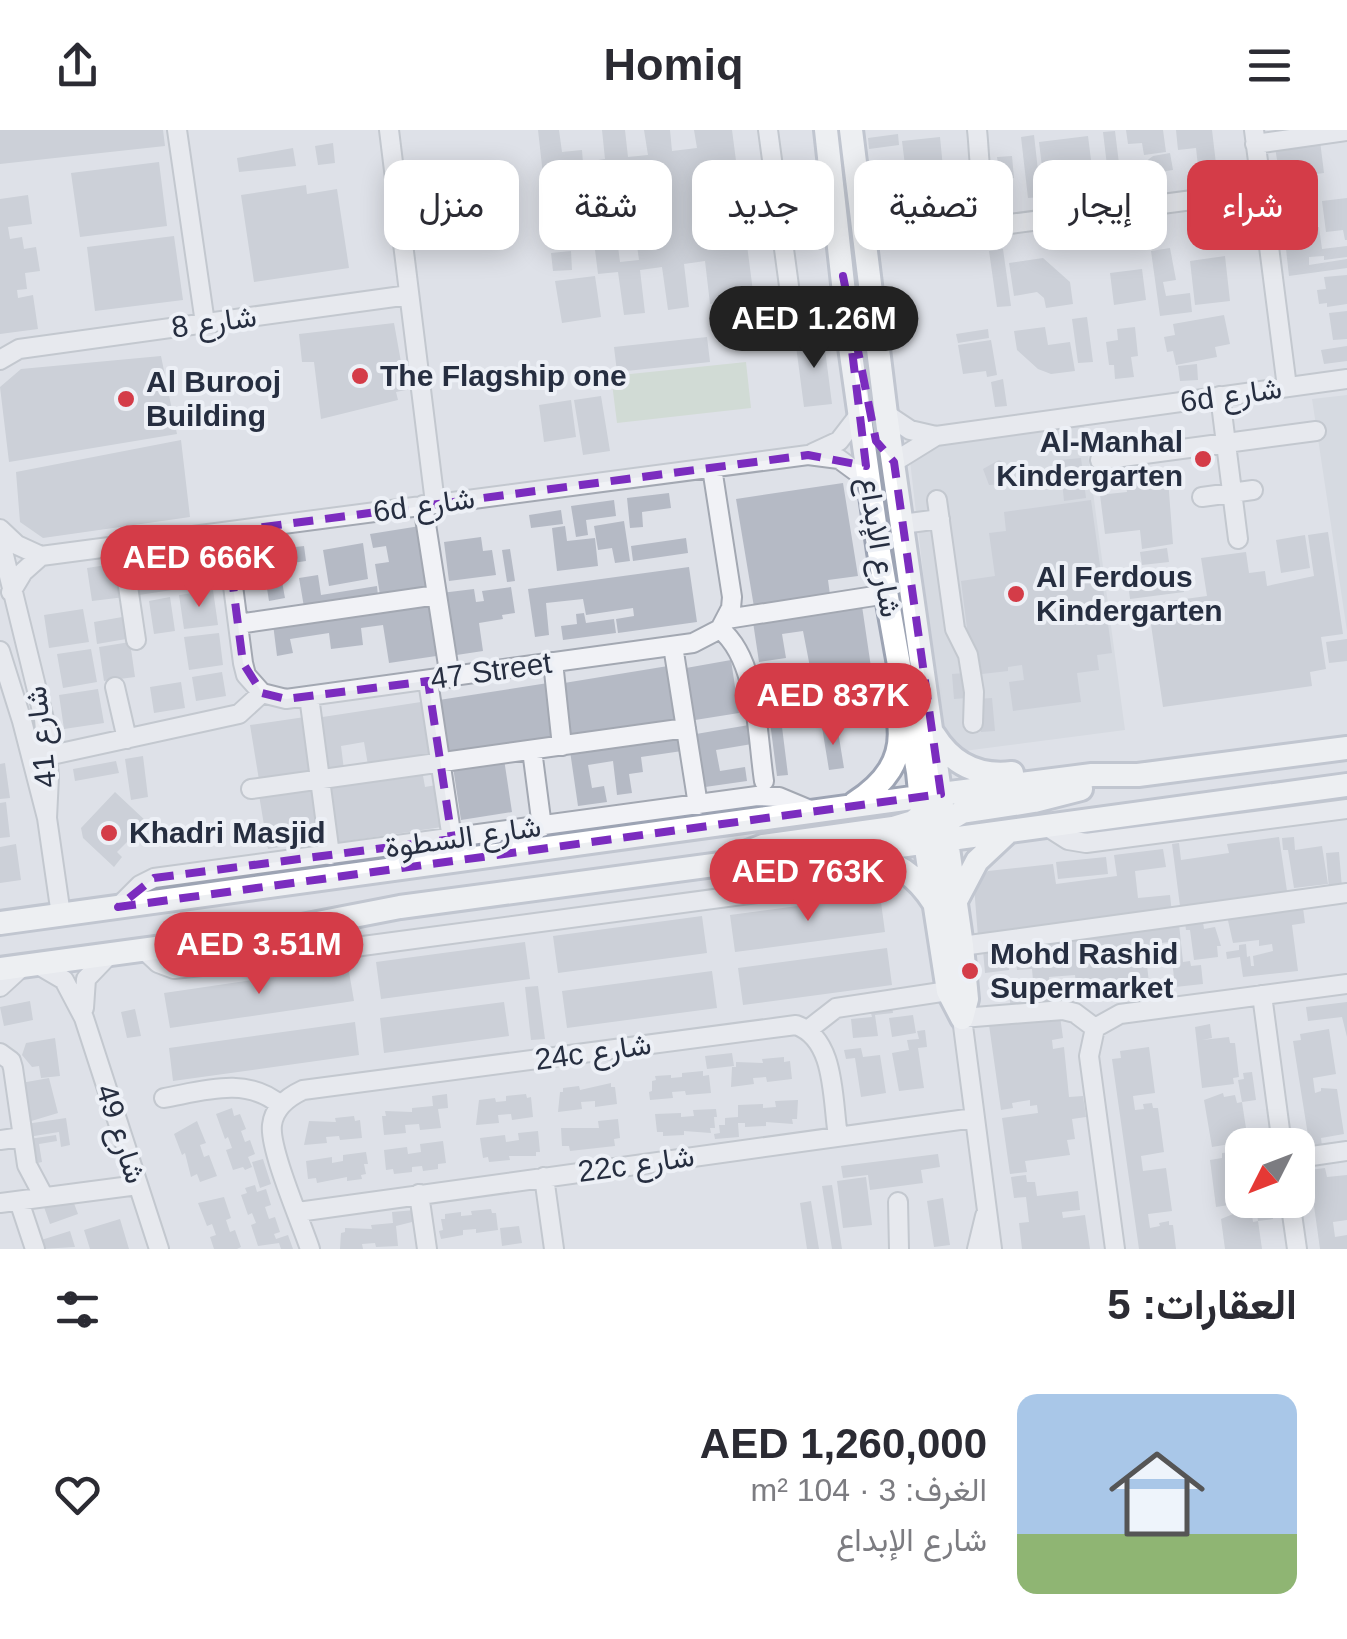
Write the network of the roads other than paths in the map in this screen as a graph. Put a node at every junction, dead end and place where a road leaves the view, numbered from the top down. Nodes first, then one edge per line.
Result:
1 (177, 130) edge
2 (388, 130) edge
3 (768, 130) edge
4 (826, 130) edge
5 (851, 130) edge
6 (977, 130) edge
7 (1347, 131) edge
8 (1255, 137) edge
9 (1187, 201) edge
10 (1269, 250) edge
11 (844, 276) junction
12 (409, 294) junction
13 (792, 301) dead end
14 (206, 323) junction
15 (9, 346) edge
16 (0, 360) edge
17 (1347, 378) edge
18 (1286, 387) junction
19 (1220, 396) junction
20 (886, 414) junction
21 (859, 415) junction
22 (1316, 430) dead end
23 (936, 436) junction
24 (1226, 443) junction
25 (808, 455) junction
26 (1100, 460) dead end
27 (894, 462) junction
28 (712, 468) junction
29 (868, 481) junction
30 (1253, 490) dead end
31 (1232, 493) junction
32 (1202, 498) dead end
33 (429, 504) junction
34 (902, 524) junction
35 (0, 529) edge
36 (226, 532) junction
37 (0, 539) edge
38 (1238, 539) dead end
39 (122, 546) junction
40 (40, 556) junction
41 (11, 592) junction
42 (887, 594) junction
43 (438, 595) junction
44 (238, 624) junction
45 (724, 624) junction
46 (136, 640) dead end
47 (673, 646) junction
48 (0, 650) edge
49 (898, 656) junction
50 (553, 662) junction
51 (450, 678) junction
52 (428, 681) junction
53 (115, 687) dead end
54 (262, 694) junction
55 (309, 696) junction
56 (0, 702) edge
57 (22, 722) junction
58 (973, 723) dead end
59 (686, 728) junction
60 (931, 730) junction
61 (127, 739) junction
62 (562, 746) junction
63 (1347, 748) edge
64 (532, 750) junction
65 (47, 756) junction
66 (440, 762) junction
67 (1138, 775) junction
68 (320, 779) junction
69 (764, 782) dead end
70 (1347, 785) edge
71 (251, 789) dead end
72 (698, 805) junction
73 (848, 808) junction
74 (1347, 809) edge
75 (816, 812) junction
76 (47, 818) junction
77 (933, 819) junction
78 (1046, 826) junction
79 (542, 827) junction
80 (1009, 832) junction
81 (452, 839) junction
82 (330, 855) junction
83 (834, 855) junction
84 (721, 864) junction
85 (1347, 893) edge
86 (946, 904) junction
87 (118, 908) junction
88 (61, 915) junction
89 (5, 920) edge
90 (962, 946) junction
91 (143, 949) junction
92 (110, 953) junction
93 (29, 964) junction
94 (0, 969) edge
95 (1347, 984) edge
96 (0, 987) edge
97 (948, 992) junction
98 (1262, 996) junction
99 (84, 1018) junction
100 (962, 1018) junction
101 (1095, 1028) junction
102 (809, 1029) junction
103 (0, 1053) edge
104 (164, 1098) dead end
105 (277, 1110) junction
106 (974, 1118) junction
107 (1280, 1128) edge
108 (838, 1136) junction
109 (22, 1137) junction
110 (0, 1140) edge
111 (1347, 1151) edge
112 (1315, 1156) edge
113 (544, 1177) junction
114 (138, 1184) junction
115 (419, 1194) junction
116 (44, 1197) junction
117 (10, 1202) edge
118 (898, 1202) dead end
119 (987, 1211) junction
120 (298, 1212) junction
121 (1292, 1218) edge
122 (34, 1249) edge
123 (159, 1249) edge
124 (310, 1249) edge
125 (427, 1249) edge
126 (554, 1249) edge
127 (899, 1249) edge
128 (976, 1249) edge
129 (992, 1249) edge
130 (1115, 1249) edge
131 (1296, 1249) edge

1 - 14 street
2 - 12 street
3 - 13 street
4 - 11 main road, شارع الإبداع
5 - 20 main road, شارع الإبداع
6 - 9 street
7 - 8 street
10 - 18 street
11 - 21 main road, شارع الإبداع
11 - 27 main road
12 - 14 street, 8 شارع
12 - 33 street
14 - 15 street, 8 شارع
15 - 16 street, 8 شارع
17 - 18 street, 6d شارع
18 - 19 street, 6d شارع
19 - 23 street, 6d شارع
19 - 24 street
20 - 23 street
20 - 27 main road, شارع الإبداع
21 - 25 street, 6d شارع
21 - 29 main road, شارع الإبداع
22 - 24 street
23 - 27 street, 6d شارع
24 - 26 street
24 - 31 street
25 - 28 street, 6d شارع
25 - 29 street, 6d شارع
27 - 34 main road, شارع الإبداع
28 - 33 street, 6d شارع
28 - 45 street
29 - 42 main road, شارع الإبداع
30 - 31 street
31 - 32 street
31 - 38 street
33 - 36 street, 6d شارع
33 - 43 street
34 - 58 street
34 - 60 main road, شارع الإبداع
35 - 40 street
36 - 39 street, 6d شارع
36 - 44 street
37 - 41 street, شارع 41
39 - 40 street, 6d شارع
39 - 46 street
40 - 41 street
41 - 65 street, شارع 41
42 - 45 street, 47 Street
42 - 49 main road, شارع الإبداع
43 - 44 street
43 - 51 street
44 - 54 street
45 - 47 street, 47 Street
45 - 69 street
47 - 50 street, 47 Street
47 - 59 street
48 - 57 street, شارع 41
49 - 73 main road
49 - 77 main road, شارع الإبداع
50 - 51 street, 47 Street
50 - 62 street
51 - 52 street, 47 Street
52 - 55 street, 47 Street
52 - 66 street
53 - 61 street
54 - 55 street, 47 Street
54 - 61 street
55 - 68 street
56 - 57 street
57 - 76 street, شارع 41
59 - 62 street
59 - 72 street
60 - 67 main road
60 - 77 main road, شارع الإبداع
61 - 65 street
62 - 64 street
63 - 67 main road, شارع السطوة
64 - 66 street
64 - 79 street
65 - 76 street, شارع 41
66 - 68 street
66 - 81 street
67 - 77 main road, شارع السطوة
68 - 71 street
68 - 82 street
70 - 78 main road, شارع السطوة
72 - 75 street, شارع السطوة
72 - 79 street, شارع السطوة
73 - 75 main road, شارع السطوة
73 - 77 main road, شارع السطوة
74 - 78 street
75 - 87 main road, شارع السطوة
76 - 88 street, شارع 41
77 - 80 main road, شارع السطوة
77 - 83 main road, شارع السطوة
77 - 84 main road
77 - 86 main road, شارع الإبداع
78 - 80 main road, شارع السطوة
79 - 81 street, شارع السطوة
80 - 86 main road
81 - 82 street, شارع السطوة
82 - 87 street, شارع السطوة
83 - 84 main road, شارع السطوة
83 - 86 main road
83 - 91 street, شارع السطوة
84 - 91 main road, شارع السطوة
85 - 90 street
86 - 90 main road, شارع الإبداع
86 - 97 main road, شارع الإبداع
87 - 88 main road, شارع السطوة
88 - 89 main road, شارع السطوة
90 - 100 main road, شارع الإبداع
91 - 92 main road, شارع السطوة
92 - 93 main road, شارع السطوة
92 - 99 street, شارع 49
93 - 94 main road, شارع السطوة
93 - 96 street
93 - 99 street, شارع 49
95 - 98 street
97 - 100 main road, شارع الإبداع
97 - 102 street
98 - 101 street
98 - 107 street
99 - 114 street, شارع 49
100 - 101 street
100 - 106 street, شارع الإبداع
101 - 130 street
102 - 105 street, 24c شارع
102 - 108 street
103 - 109 street
104 - 105 street
105 - 120 street
106 - 108 street, 22c شارع
106 - 119 street, شارع الإبداع
108 - 113 street, 22c شارع
109 - 110 street
109 - 116 street
111 - 112 street
113 - 115 street, 22c شارع
113 - 126 street
114 - 116 street
114 - 123 street, شارع 49
115 - 120 street, 22c شارع
115 - 125 street
116 - 117 street
117 - 122 street
118 - 127 street
119 - 128 street
119 - 129 street, شارع الإبداع
120 - 124 street
121 - 131 street

